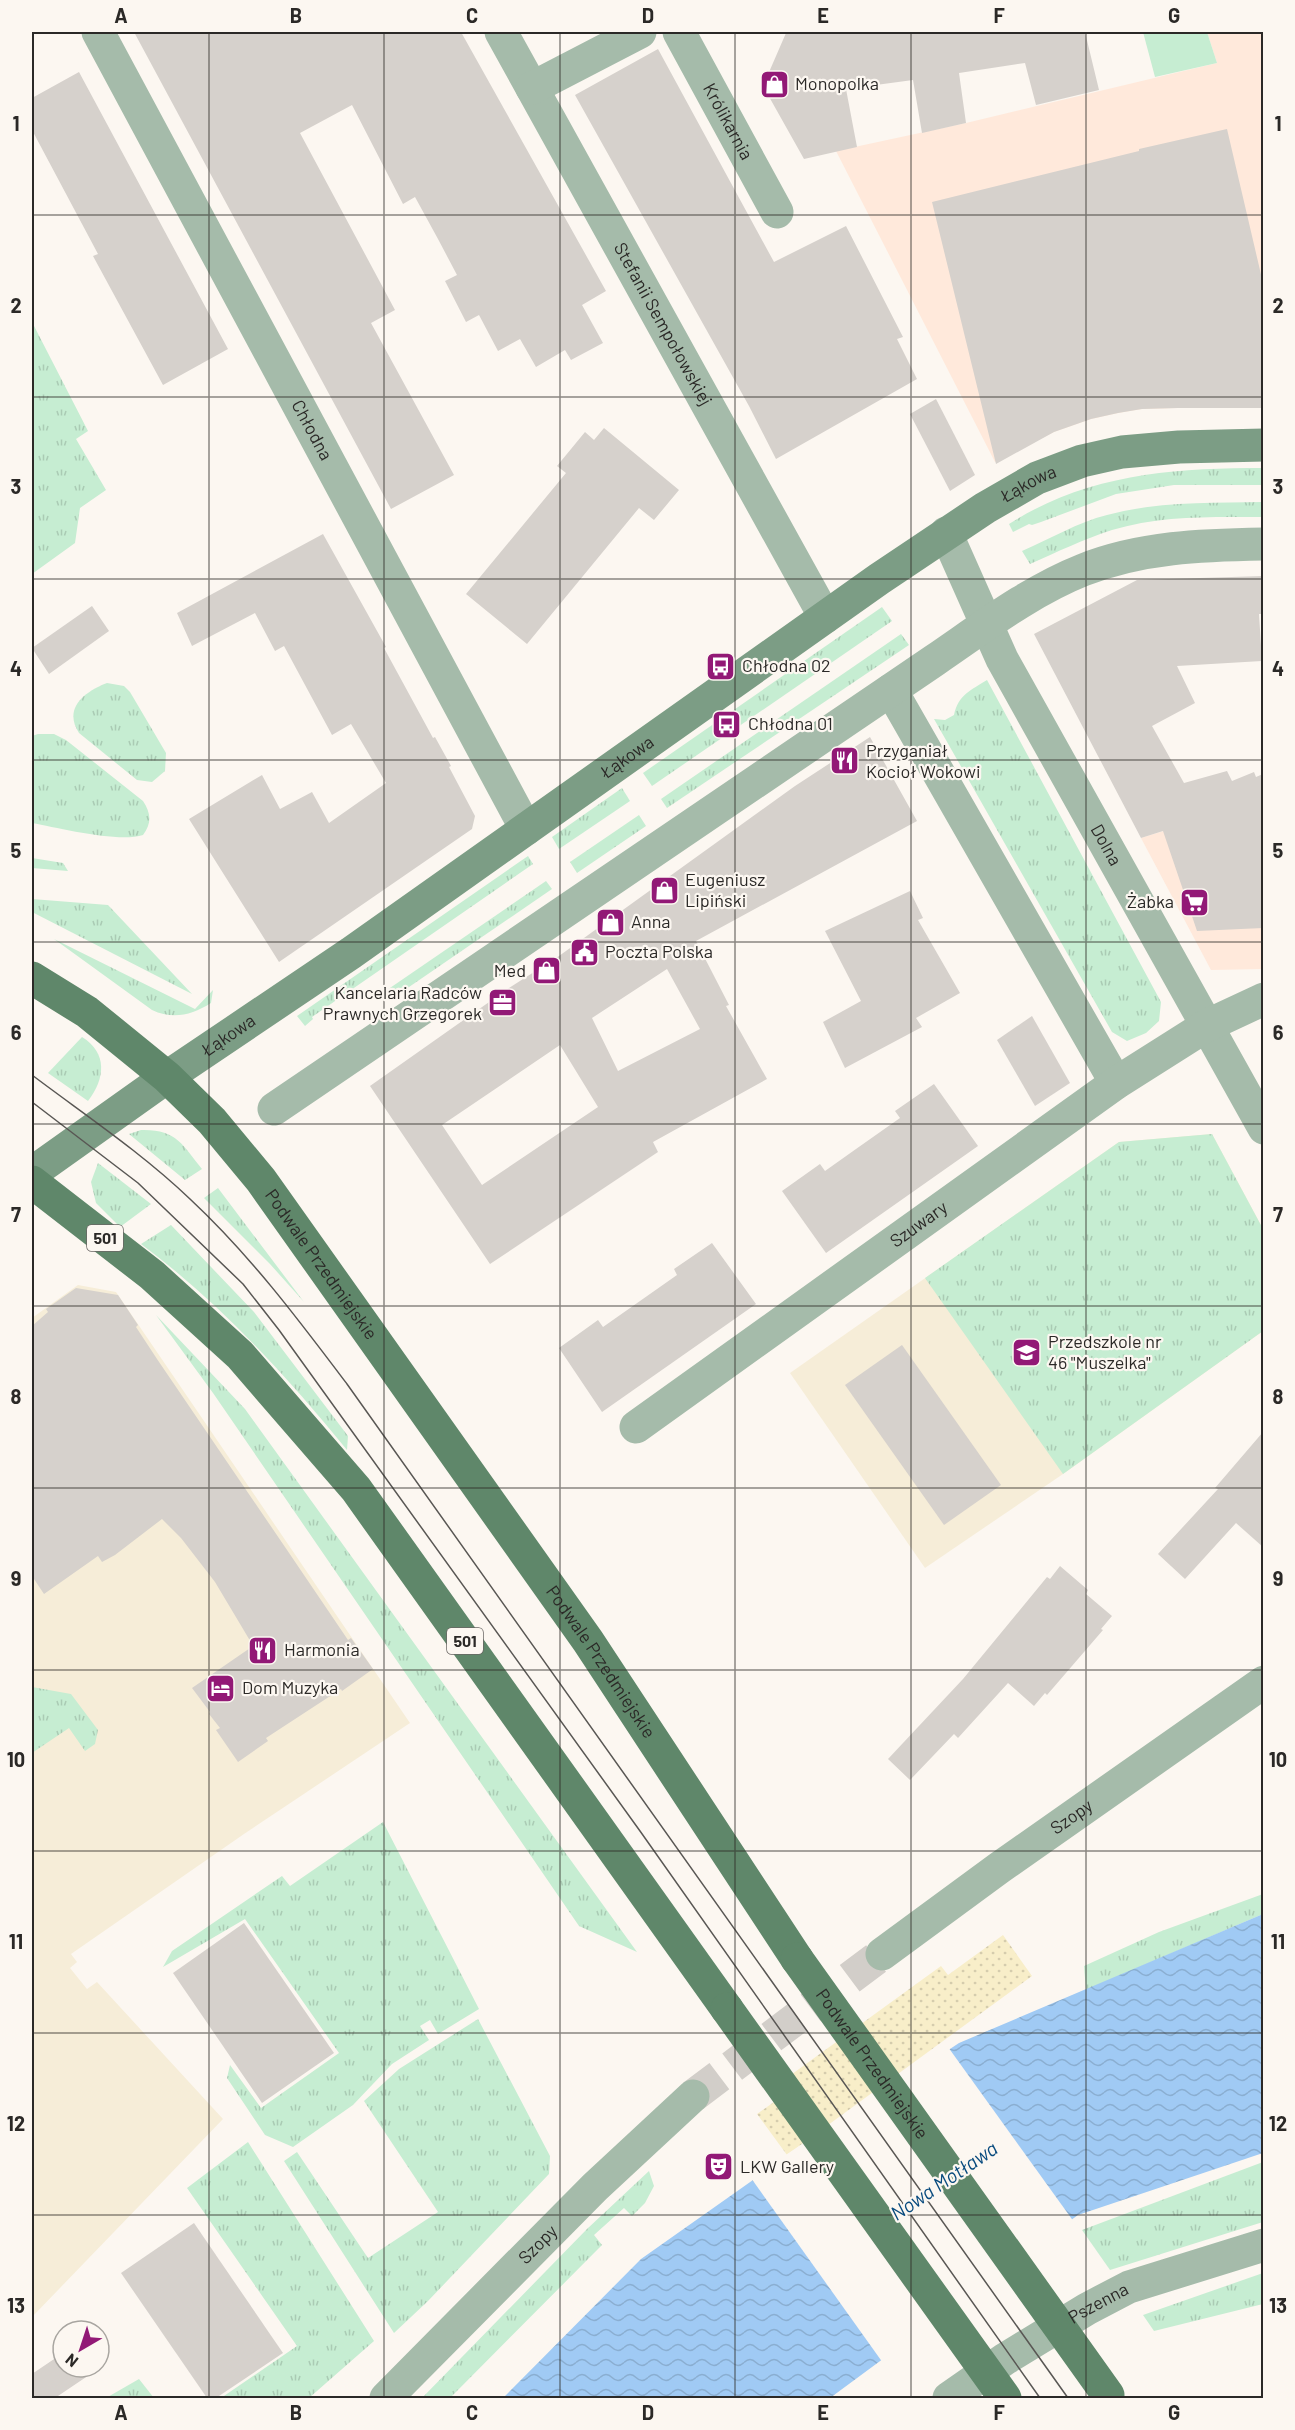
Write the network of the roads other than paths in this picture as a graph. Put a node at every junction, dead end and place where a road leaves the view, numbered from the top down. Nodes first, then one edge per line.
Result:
1 (98, 32) edge
2 (501, 32) edge
3 (640, 32) edge
4 (679, 32) edge
5 (532, 88) junction
6 (777, 212) dead end
7 (1263, 445) edge
8 (946, 533) junction
9 (1263, 544) edge
10 (825, 617) junction
11 (987, 625) junction
12 (891, 690) junction
13 (526, 829) junction
14 (32, 978) edge
15 (1263, 999) edge
16 (1206, 1026) junction
17 (167, 1077) junction
18 (1116, 1083) junction
19 (274, 1109) dead end
20 (1263, 1128) edge
21 (32, 1173) edge
22 (32, 1182) edge
23 (636, 1426) dead end
24 (1263, 1682) edge
25 (882, 1954) tunnel mouth
26 (693, 2096) tunnel mouth
27 (1263, 2246) edge
28 (1109, 2397) edge
29 (386, 2398) edge
30 (950, 2398) edge
31 (1005, 2398) edge

1 - 13 street, Chłodna
2 - 5 street, Stefanii Sempołowskiej
3 - 5 street
4 - 6 street, Królikarnia
5 - 10 street, Stefanii Sempołowskiej
7 - 8 street, Łąkowa
8 - 10 street, Łąkowa
8 - 11 street, Dolna
9 - 11 street
10 - 13 street, Łąkowa
11 - 12 street
11 - 16 street, Dolna
12 - 18 street
12 - 19 street
13 - 17 street, Łąkowa
14 - 17 main road, Podwale Przedmiejskie
15 - 16 street, Szuwary
16 - 18 street, Szuwary
16 - 20 street, Dolna
17 - 21 street, Łąkowa
17 - 28 main road, Podwale Przedmiejskie, bridge
18 - 23 street, Szuwary
22 - 31 main road, 501, bridge
24 - 25 street, Szopy
26 - 29 street, Szopy
27 - 30 street, Pszenna

